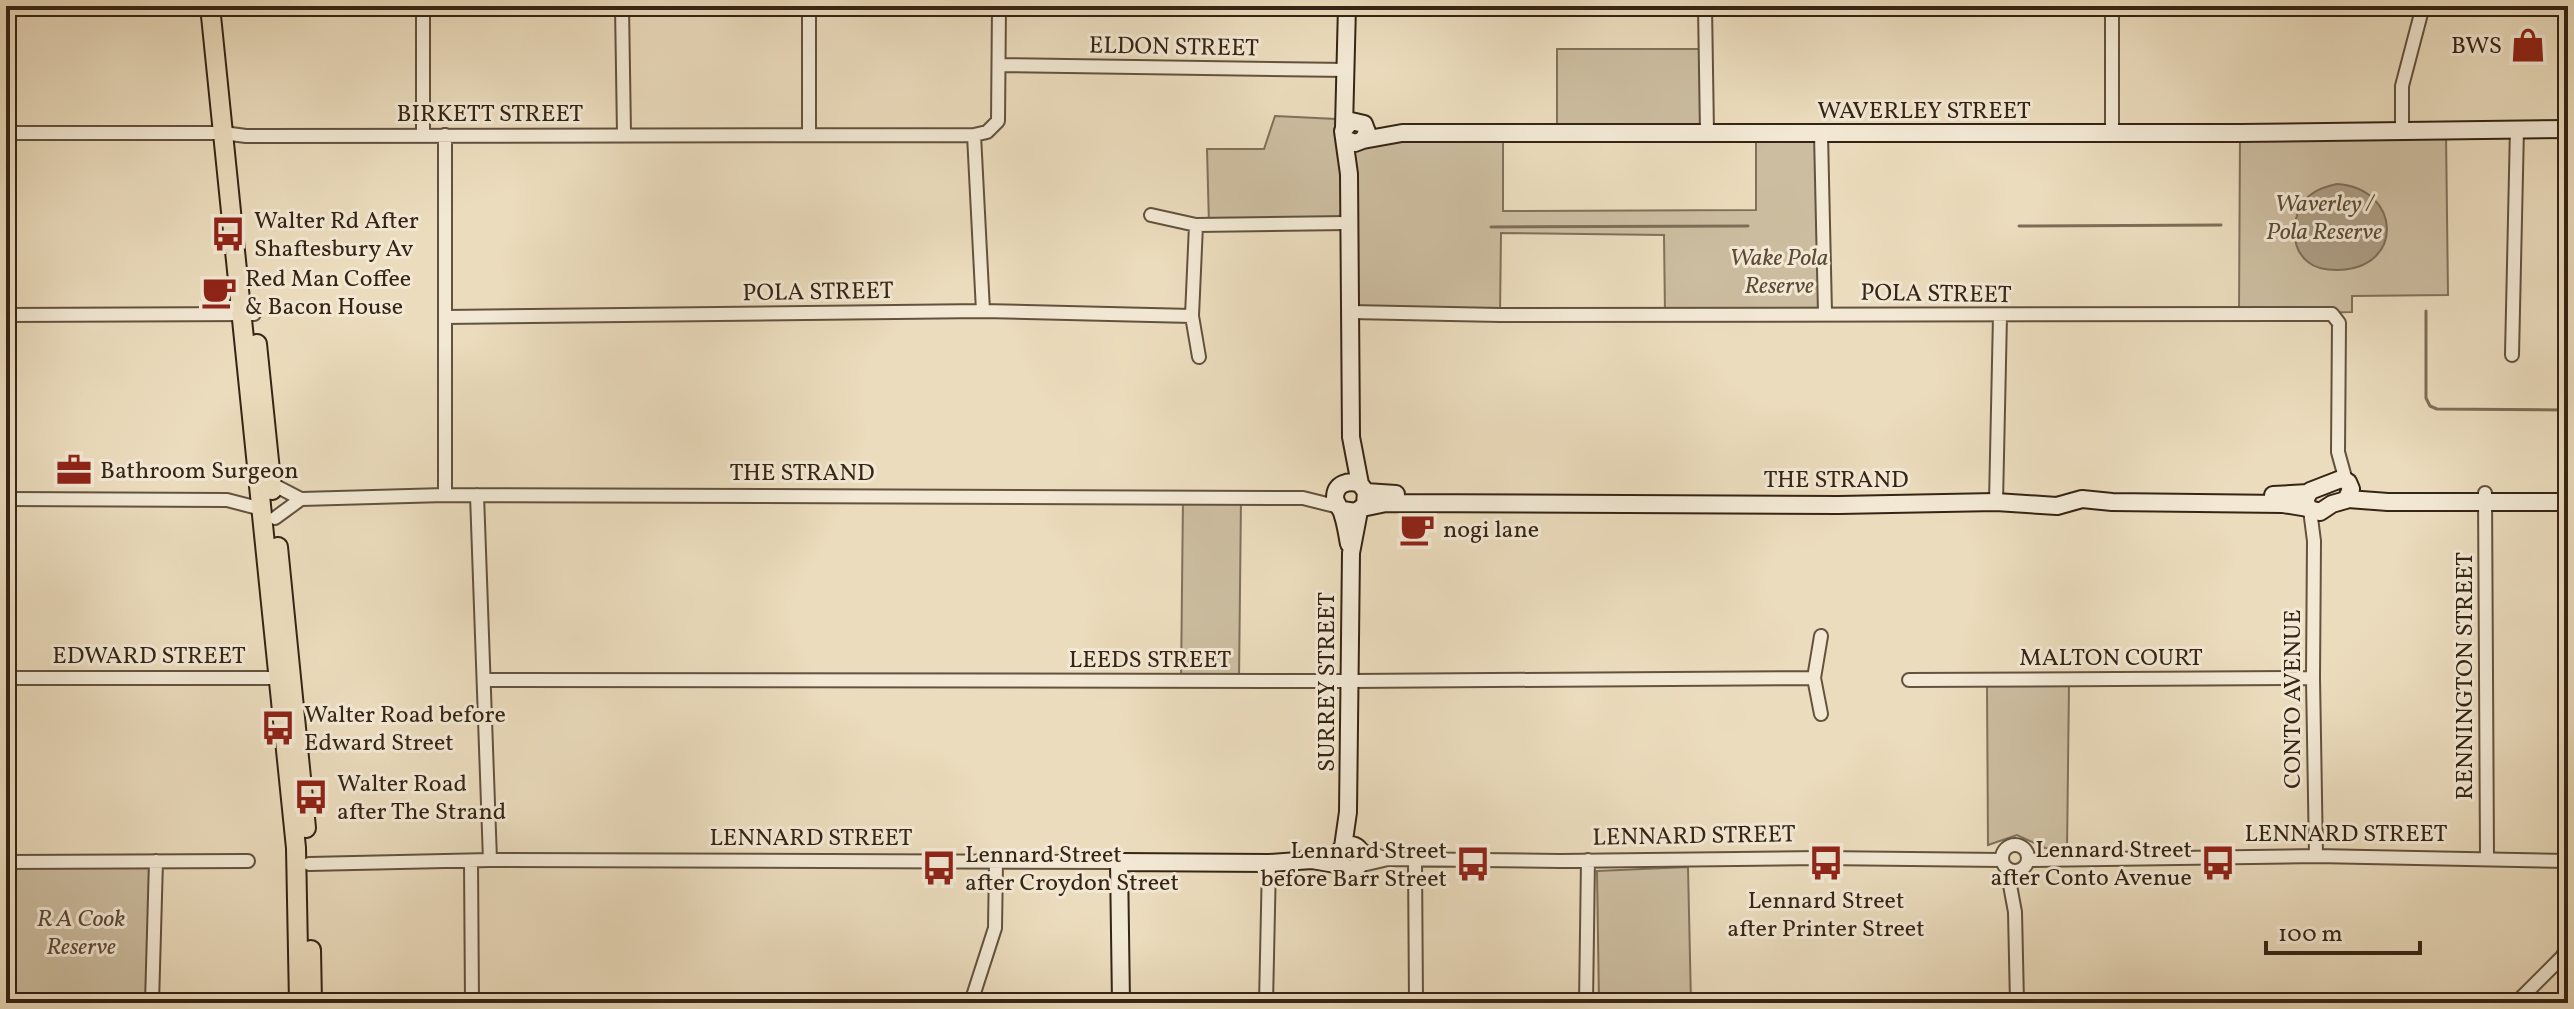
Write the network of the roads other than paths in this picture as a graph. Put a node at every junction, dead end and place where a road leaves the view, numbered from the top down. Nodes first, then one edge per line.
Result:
1 (210, 6) edge
2 (222, 6) edge
3 (423, 6) edge
4 (622, 6) edge
5 (809, 6) edge
6 (999, 6) edge
7 (1347, 6) edge
8 (1705, 6) edge
9 (2112, 6) edge
10 (2423, 6) edge
11 (1000, 65) junction
12 (1347, 70) junction
13 (2568, 129) edge
14 (1356, 132) junction
15 (2516, 132) junction
16 (6, 133) edge
17 (1707, 133) junction
18 (2112, 133) junction
19 (2402, 133) junction
20 (229, 134) junction
21 (624, 134) junction
22 (809, 134) junction
23 (1821, 134) junction
24 (423, 135) junction
25 (445, 135) junction
26 (974, 135) junction
27 (2568, 136) edge
28 (1151, 215) dead end
29 (1348, 223) junction
30 (1196, 225) junction
31 (983, 311) junction
32 (1351, 312) junction
33 (1825, 313) junction
34 (248, 314) junction
35 (6, 315) edge
36 (1192, 316) junction
37 (2000, 316) junction
38 (445, 317) junction
39 (2512, 355) dead end
40 (1199, 357) dead end
41 (266, 483) junction
42 (2343, 487) junction
43 (2568, 492) edge
44 (445, 495) junction
45 (477, 495) junction
46 (1351, 498) junction
47 (1996, 498) junction
48 (2485, 498) junction
49 (6, 499) edge
50 (301, 499) junction
51 (227, 500) junction
52 (2568, 502) edge
53 (2313, 505) junction
54 (269, 514) junction
55 (1821, 636) dead end
56 (286, 677) junction
57 (6, 678) edge
58 (1814, 678) junction
59 (2313, 678) junction
60 (486, 680) junction
61 (1909, 680) dead end
62 (1351, 681) junction
63 (1821, 714) dead end
64 (1350, 855) junction
65 (2316, 856) junction
66 (2487, 857) junction
67 (490, 860) junction
68 (1415, 860) junction
69 (1588, 860) junction
70 (156, 861) junction
71 (248, 861) dead end
72 (471, 861) junction
73 (2568, 861) edge
74 (6, 862) edge
75 (996, 862) junction
76 (1119, 862) junction
77 (1269, 863) junction
78 (309, 864) junction
79 (2004, 865) junction
80 (2024, 865) junction
81 (2015, 912) junction
82 (2568, 946) edge
83 (152, 1003) edge
84 (299, 1003) edge
85 (312, 1003) edge
86 (472, 1003) edge
87 (973, 1003) edge
88 (1121, 1003) edge
89 (1266, 1003) edge
90 (1416, 1003) edge
91 (1586, 1003) edge
92 (2017, 1003) edge
93 (2516, 1003) edge

1 - 20 main road
2 - 20 main road
3 - 24 street
4 - 21 street
5 - 22 street
6 - 11 street
7 - 12 street, SURREY STREET
8 - 17 street
9 - 18 street
10 - 19 street
11 - 12 street, ELDON STREET
11 - 26 street
12 - 14 street, SURREY STREET
13 - 15 street, WAVERLEY STREET
14 - 17 street, WAVERLEY STREET
14 - 29 street, SURREY STREET
15 - 19 street, WAVERLEY STREET
15 - 27 street, WAVERLEY STREET
15 - 39 street
16 - 20 street, BIRKETT STREET
17 - 23 street, WAVERLEY STREET
18 - 19 street, WAVERLEY STREET
18 - 23 street, WAVERLEY STREET
20 - 24 street, BIRKETT STREET
20 - 34 main road
21 - 22 street, BIRKETT STREET
21 - 25 street, BIRKETT STREET
22 - 26 street, BIRKETT STREET
23 - 33 street
24 - 25 street, BIRKETT STREET
25 - 38 street
26 - 31 street
28 - 30 street
29 - 30 street
29 - 32 street, SURREY STREET
30 - 36 street
31 - 36 street, POLA STREET
31 - 38 street, POLA STREET
32 - 33 street, POLA STREET
32 - 46 street, SURREY STREET
33 - 37 street, POLA STREET
34 - 35 street
34 - 41 main road
36 - 40 street
37 - 42 street, POLA STREET
37 - 47 street
38 - 44 street
41 - 50 street, THE STRAND
41 - 51 street
41 - 54 main road
42 - 48 street
42 - 53 street
42 - 53 street
43 - 48 street
44 - 45 street, THE STRAND
44 - 50 street, THE STRAND
45 - 46 street, THE STRAND
45 - 60 street
46 - 47 street, THE STRAND
46 - 62 street, SURREY STREET
47 - 53 street, THE STRAND
48 - 52 street
48 - 66 street, RENNINGTON STREET
49 - 51 street
50 - 54 street
51 - 54 street
53 - 59 street, CONTO AVENUE
54 - 56 main road
55 - 58 street
56 - 57 street, EDWARD STREET
56 - 78 main road
56 - 84 main road
58 - 62 street, LEEDS STREET
58 - 63 street
59 - 61 street, MALTON COURT
59 - 65 street, CONTO AVENUE
60 - 62 street, LEEDS STREET
60 - 67 street
62 - 64 street, SURREY STREET
64 - 68 street, LENNARD STREET
64 - 77 street, LENNARD STREET
65 - 66 street, LENNARD STREET
65 - 80 street, LENNARD STREET
66 - 73 street, LENNARD STREET
67 - 72 street, LENNARD STREET
67 - 75 street, LENNARD STREET
68 - 69 street, LENNARD STREET
68 - 90 street
69 - 79 street, LENNARD STREET
69 - 91 street
70 - 71 street
70 - 74 street
70 - 83 street
72 - 78 street, LENNARD STREET
72 - 86 street
75 - 76 street, LENNARD STREET
75 - 87 street
76 - 77 street, LENNARD STREET
76 - 88 street
77 - 89 street
78 - 85 main road
79 - 80 street
79 - 80 street
79 - 81 street
80 - 81 street
81 - 92 street
82 - 93 street

